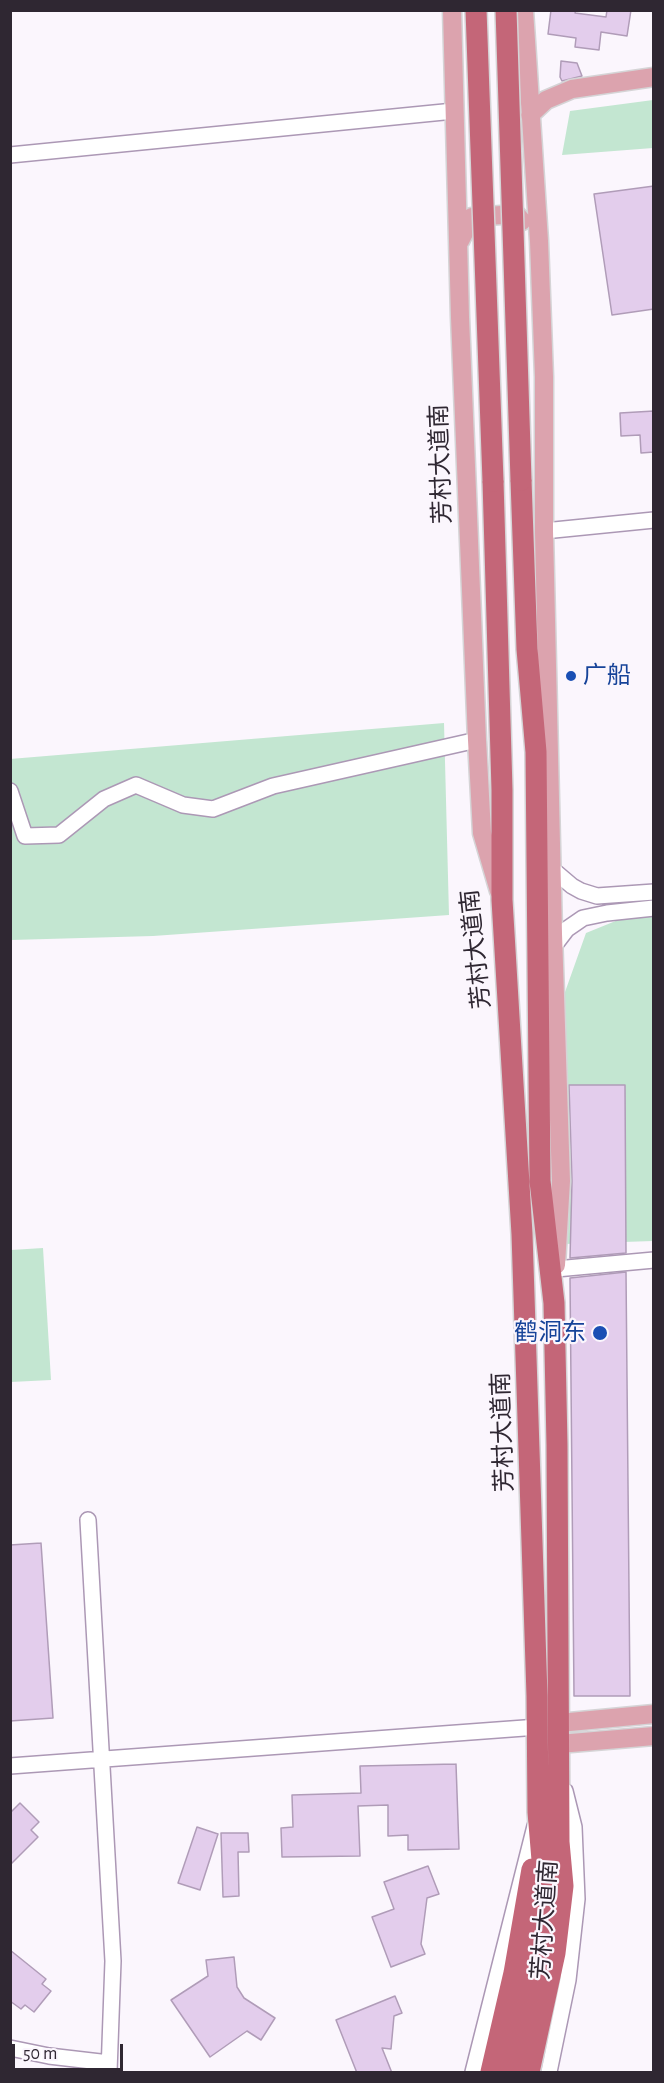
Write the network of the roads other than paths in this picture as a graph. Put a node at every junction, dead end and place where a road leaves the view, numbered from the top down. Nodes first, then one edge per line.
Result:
1 (452, 10) edge
2 (476, 10) edge
3 (506, 10) edge
4 (524, 10) edge
5 (654, 77) edge
6 (454, 111) junction
7 (530, 115) junction
8 (10, 155) edge
9 (539, 241) junction
10 (458, 244) junction
11 (654, 520) edge
12 (544, 531) junction
13 (477, 740) junction
14 (10, 791) edge
15 (552, 869) junction
16 (654, 892) edge
17 (502, 900) junction
18 (654, 908) edge
19 (554, 946) junction
20 (654, 1260) edge
21 (556, 1269) junction
22 (554, 1303) junction
23 (88, 1520) dead end
24 (654, 1714) edge
25 (538, 1727) junction
26 (559, 1733) junction
27 (654, 1736) edge
28 (102, 1760) junction
29 (10, 1766) edge
30 (560, 1772) junction
31 (538, 1812) junction
32 (10, 2048) edge
33 (109, 2068) edge
34 (473, 2073) edge
35 (491, 2073) edge
36 (510, 2073) edge
37 (529, 2073) edge
38 (549, 2073) edge

1 - 6 main road, 芳村大道南
2 - 17 highway, bridge
3 - 22 highway, bridge
4 - 7 main road, 芳村大道南
5 - 7 main road
6 - 8 street
6 - 10 main road, 芳村大道南
7 - 9 main road, 芳村大道南
9 - 10 main road
9 - 12 main road, 芳村大道南
10 - 13 main road, 芳村大道南
11 - 12 street
12 - 15 main road, 芳村大道南
13 - 14 street
13 - 17 main road, 芳村大道南
15 - 16 street
15 - 19 main road, 芳村大道南
17 - 25 highway, 芳村大道南
18 - 19 street
19 - 21 main road, 芳村大道南
20 - 21 street
21 - 22 main road, 芳村大道南
22 - 26 highway, 芳村大道南
23 - 28 street
24 - 26 main road
25 - 28 street
25 - 31 highway, 芳村大道南
26 - 27 main road
26 - 30 highway, 芳村大道南
28 - 29 street
28 - 33 street
30 - 37 highway, 芳村大道南
30 - 38 street, 芳村大道南
31 - 34 street, 芳村大道南
31 - 35 highway
31 - 36 highway, 芳村大道南
32 - 33 street

